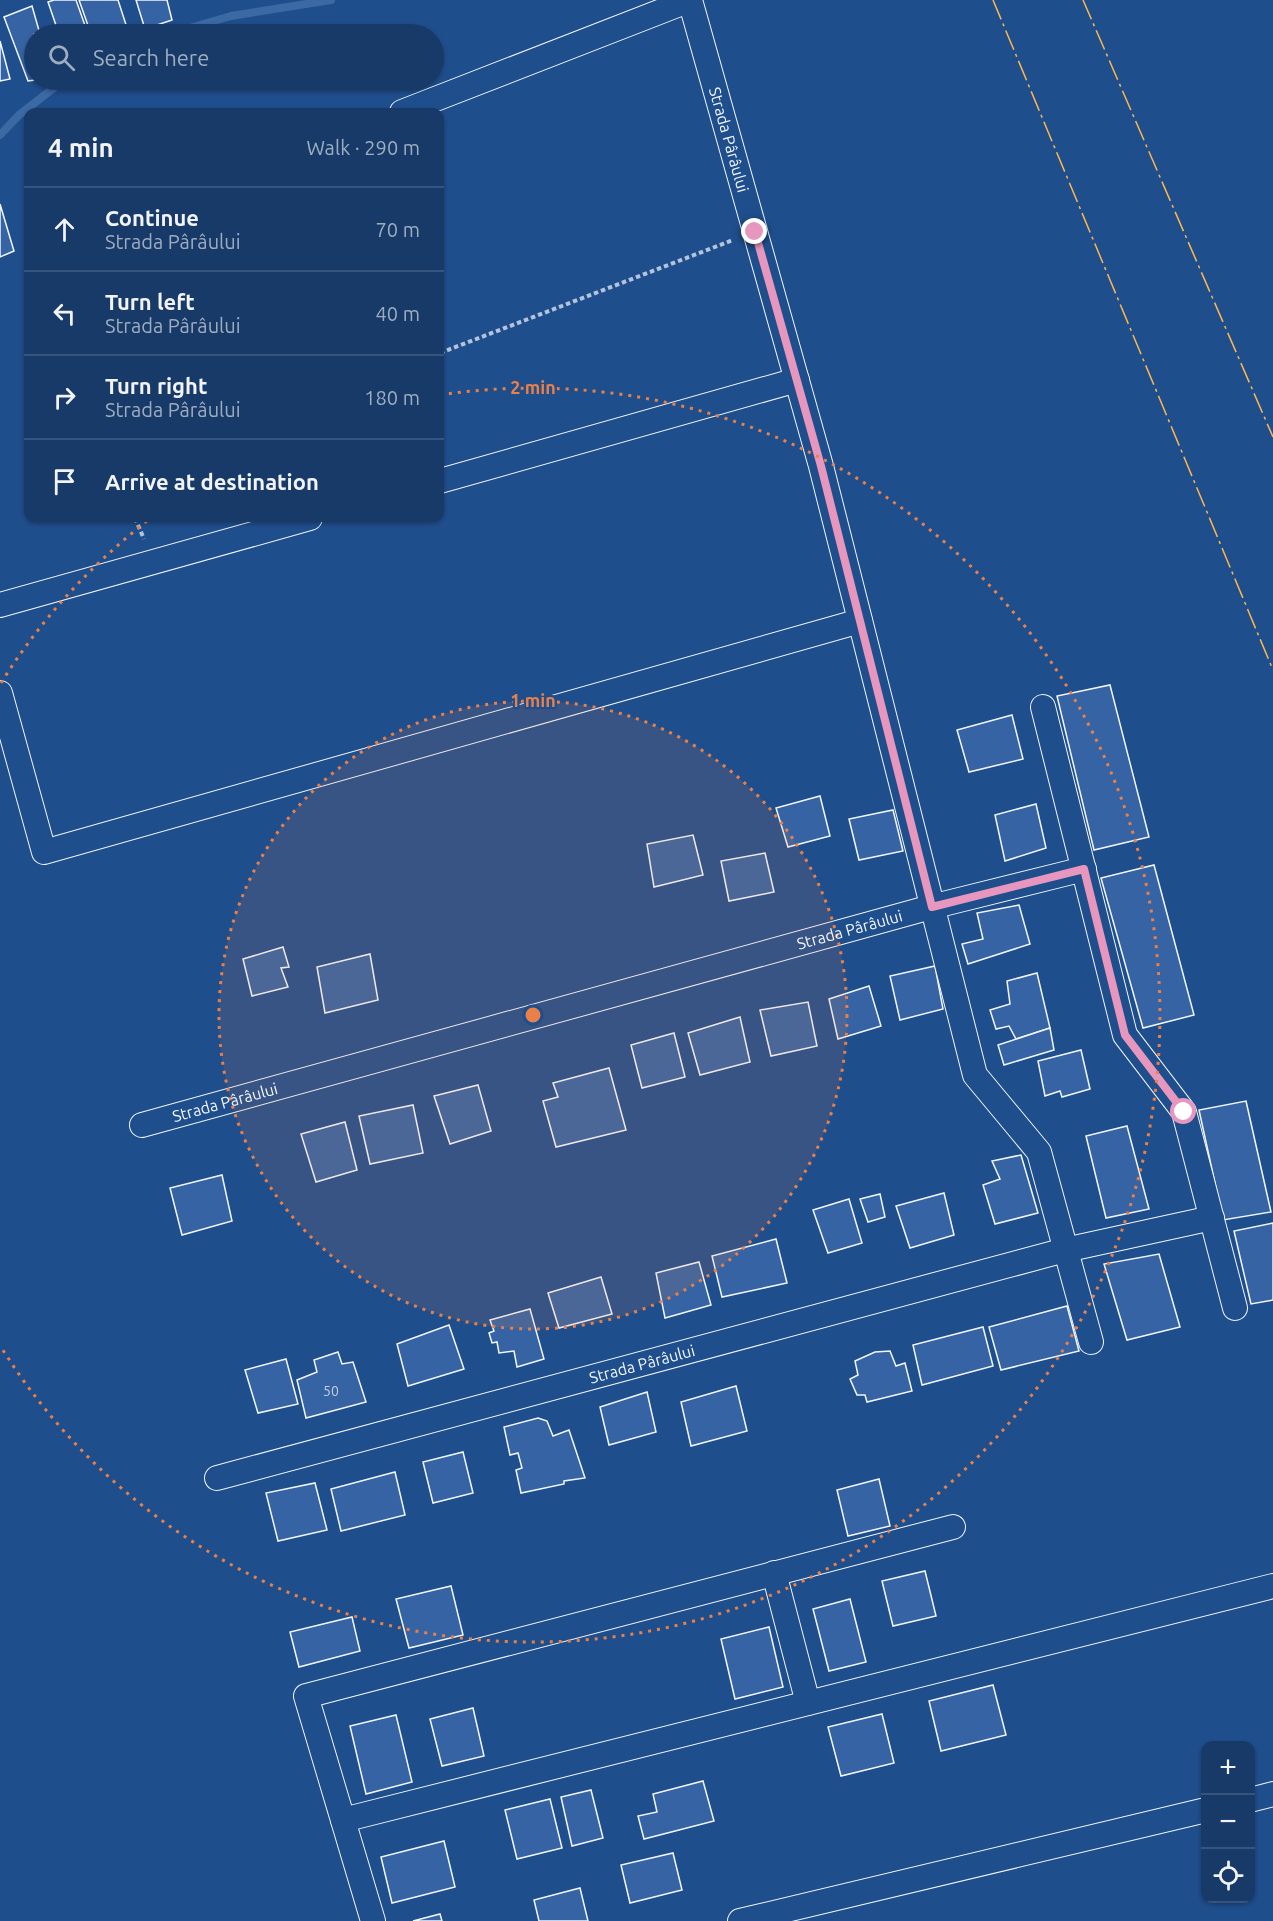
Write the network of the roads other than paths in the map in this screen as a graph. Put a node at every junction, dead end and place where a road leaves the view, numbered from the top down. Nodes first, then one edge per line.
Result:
1 (690, 0) edge
2 (412, 108) edge
3 (797, 380) junction
4 (444, 480) edge
5 (296, 522) edge
6 (0, 605) edge
7 (860, 621) junction
8 (0, 693) edge
9 (1043, 707) dead end
10 (1084, 869) junction
11 (932, 907) junction
12 (142, 1125) dead end
13 (1212, 1218) junction
14 (1065, 1250) junction
15 (1235, 1308) dead end
16 (1091, 1342) dead end
17 (217, 1478) dead end
18 (953, 1527) dead end
19 (774, 1573) junction
20 (1273, 1586) edge
21 (808, 1703) junction
22 (1273, 1794) edge
23 (1255, 1799) edge
24 (1201, 1811) edge
25 (343, 1820) junction
26 (373, 1921) edge
27 (740, 1921) edge

1 - 2 street
1 - 3 street, Strada Pârâului
3 - 4 street
3 - 7 street, Strada Pârâului
5 - 6 street
7 - 8 street
7 - 11 street, Strada Pârâului
9 - 10 street
10 - 11 street, Strada Pârâului
10 - 13 street
11 - 12 street, Strada Pârâului
11 - 14 street, Strada Pârâului
13 - 14 street, Strada Pârâului
13 - 15 street
14 - 16 street, Strada Pârâului
14 - 17 street, Strada Pârâului
18 - 19 street
19 - 21 street
19 - 25 street
20 - 21 street
21 - 25 street
22 - 23 street
24 - 27 street
25 - 26 street

